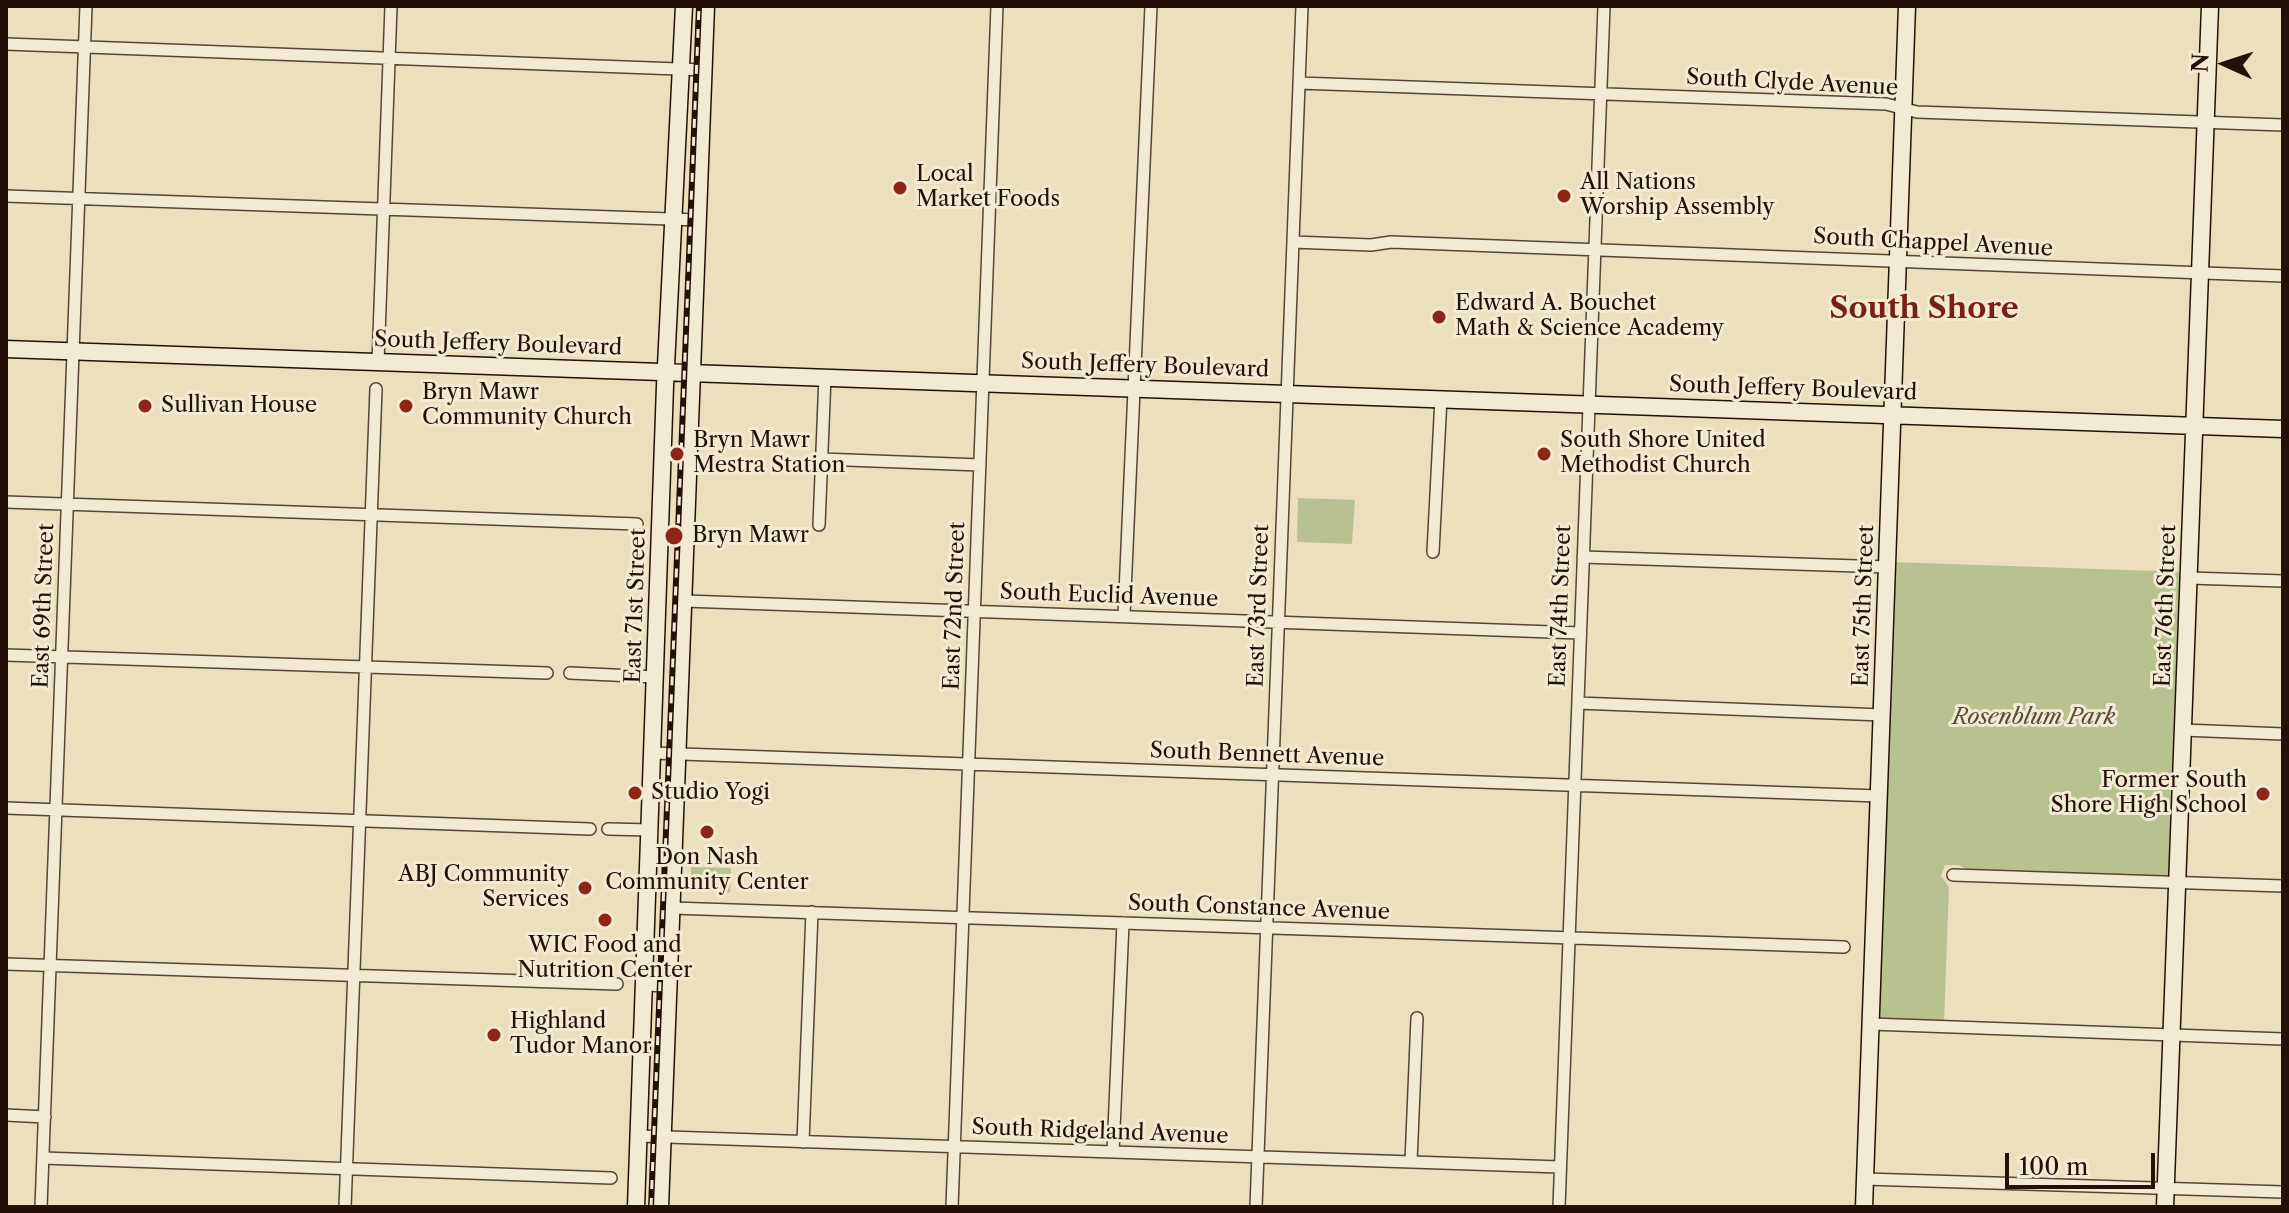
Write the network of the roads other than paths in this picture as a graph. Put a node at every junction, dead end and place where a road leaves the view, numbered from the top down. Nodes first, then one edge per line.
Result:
1 (86, 6) edge
2 (391, 6) edge
3 (684, 6) edge
4 (706, 6) edge
5 (997, 6) edge
6 (1151, 6) edge
7 (1302, 6) edge
8 (1604, 6) edge
9 (1907, 6) edge
10 (2210, 6) edge
11 (6, 44) edge
12 (85, 47) junction
13 (389, 57) junction
14 (681, 68) junction
15 (705, 70) junction
16 (1299, 83) junction
17 (1600, 94) junction
18 (1903, 108) junction
19 (2206, 122) junction
20 (2283, 125) edge
21 (6, 196) edge
22 (79, 199) junction
23 (383, 209) junction
24 (675, 219) junction
25 (699, 220) junction
26 (1293, 242) junction
27 (1595, 249) junction
28 (1898, 261) junction
29 (2201, 273) junction
30 (2283, 276) edge
31 (6, 349) edge
32 (73, 351) junction
33 (378, 362) junction
34 (666, 371) junction
35 (694, 372) junction
36 (825, 376) junction
37 (983, 382) junction
38 (1134, 388) junction
39 (376, 389) dead end
40 (1287, 393) junction
41 (1441, 398) junction
42 (1589, 404) junction
43 (1893, 415) junction
44 (2195, 426) junction
45 (2283, 429) edge
46 (821, 459) junction
47 (980, 465) junction
48 (6, 502) edge
49 (68, 504) junction
50 (371, 515) junction
51 (637, 524) dead end
52 (819, 525) dead end
53 (1433, 552) dead end
54 (1583, 557) junction
55 (1888, 567) junction
56 (2189, 578) junction
57 (2283, 581) edge
58 (685, 601) junction
59 (974, 611) junction
60 (1124, 615) junction
61 (1279, 621) junction
62 (1580, 633) junction
63 (6, 655) edge
64 (62, 657) junction
65 (365, 667) junction
66 (547, 673) dead end
67 (570, 673) dead end
68 (655, 677) junction
69 (1578, 703) junction
70 (1882, 715) junction
71 (2183, 730) junction
72 (2283, 734) edge
73 (653, 753) junction
74 (679, 754) junction
75 (969, 764) junction
76 (1273, 775) junction
77 (1575, 786) junction
78 (1879, 796) junction
79 (6, 808) edge
80 (56, 810) junction
81 (359, 820) junction
82 (590, 829) dead end
83 (608, 829) dead end
84 (651, 830) junction
85 (1953, 875) dead end
86 (2177, 882) junction
87 (2283, 886) edge
88 (672, 908) junction
89 (812, 912) junction
90 (963, 918) junction
91 (1123, 923) junction
92 (1267, 928) junction
93 (1569, 939) junction
94 (1844, 947) dead end
95 (6, 964) edge
96 (50, 965) junction
97 (353, 975) junction
98 (617, 984) dead end
99 (644, 985) junction
100 (669, 986) junction
101 (1417, 1018) dead end
102 (1871, 1024) junction
103 (2171, 1035) junction
104 (2283, 1039) edge
105 (6, 1115) edge
106 (45, 1117) junction
107 (638, 1136) junction
108 (663, 1137) junction
109 (803, 1142) junction
110 (954, 1147) junction
111 (1113, 1152) junction
112 (1258, 1157) junction
113 (43, 1158) junction
114 (1411, 1162) junction
115 (1560, 1167) junction
116 (346, 1169) junction
117 (611, 1178) dead end
118 (1865, 1179) junction
119 (2166, 1188) junction
120 (2283, 1192) edge
121 (41, 1207) edge
122 (345, 1207) edge
123 (636, 1207) edge
124 (660, 1207) edge
125 (952, 1207) edge
126 (1256, 1207) edge
127 (1559, 1207) edge
128 (1864, 1207) edge
129 (2165, 1207) edge

1 - 12 street, East 69th Street
2 - 13 street
3 - 14 main road, East 71st Street
4 - 15 main road
5 - 37 street, East 72nd Street
6 - 38 street
7 - 16 street, East 73rd Street
8 - 17 street, East 74th Street
9 - 18 main road, East 75th Street
10 - 19 main road, East 76th Street
11 - 12 street
12 - 13 street
12 - 22 street, East 69th Street
13 - 14 street
13 - 23 street
14 - 15 street
14 - 24 main road, East 71st Street
15 - 25 main road
16 - 17 street, South Clyde Avenue
16 - 26 street, East 73rd Street
17 - 18 street, South Clyde Avenue
17 - 27 street, East 74th Street
18 - 19 street, South Clyde Avenue
18 - 28 main road, East 75th Street
19 - 20 street, South Clyde Avenue
19 - 29 main road, East 76th Street
21 - 22 street
22 - 23 street
22 - 32 street, East 69th Street
23 - 24 street
23 - 33 street
24 - 25 street
24 - 34 main road, East 71st Street
25 - 35 main road
26 - 27 street, South Chappel Avenue
26 - 40 street, East 73rd Street
27 - 28 street, South Chappel Avenue
27 - 42 street, East 74th Street
28 - 29 street, South Chappel Avenue
28 - 43 main road, East 75th Street
29 - 30 street, South Chappel Avenue
29 - 44 main road, East 76th Street
31 - 32 main road, South Jeffery Boulevard
32 - 33 main road, South Jeffery Boulevard
32 - 49 street, East 69th Street
33 - 34 main road, South Jeffery Boulevard
34 - 35 main road, South Jeffery Boulevard
34 - 68 main road, East 71st Street
35 - 36 main road, South Jeffery Boulevard
35 - 58 main road
36 - 37 main road, South Jeffery Boulevard
36 - 46 street
37 - 38 main road, South Jeffery Boulevard
37 - 47 street, East 72nd Street
38 - 40 main road, South Jeffery Boulevard
38 - 60 street
39 - 50 street
40 - 41 main road, South Jeffery Boulevard
40 - 61 street, East 73rd Street
41 - 42 main road, South Jeffery Boulevard
41 - 53 street
42 - 43 main road, South Jeffery Boulevard
42 - 54 street, East 74th Street
43 - 44 main road, South Jeffery Boulevard
43 - 55 main road, East 75th Street
44 - 45 main road, South Jeffery Boulevard
44 - 56 main road, East 76th Street
46 - 47 street
46 - 52 street
47 - 59 street, East 72nd Street
48 - 49 street
49 - 50 street
49 - 64 street, East 69th Street
50 - 51 street
50 - 65 street
54 - 55 street
54 - 62 street, East 74th Street
55 - 70 main road, East 75th Street
56 - 57 street
56 - 71 main road, East 76th Street
58 - 59 street, South Euclid Avenue
58 - 74 main road
59 - 60 street, South Euclid Avenue
59 - 75 street, East 72nd Street
60 - 61 street, South Euclid Avenue
61 - 62 street, South Euclid Avenue
61 - 76 street, East 73rd Street
62 - 69 street, East 74th Street
63 - 64 street
64 - 65 street
64 - 80 street, East 69th Street
65 - 66 street
65 - 81 street
67 - 68 street
68 - 73 main road, East 71st Street
69 - 70 street
69 - 77 street, East 74th Street
70 - 78 main road, East 75th Street
71 - 72 street
71 - 86 main road, East 76th Street
73 - 74 street, South Bennett Avenue
73 - 84 main road, East 71st Street
74 - 75 street, South Bennett Avenue
74 - 88 main road
75 - 76 street, South Bennett Avenue
75 - 90 street, East 72nd Street
76 - 77 street, South Bennett Avenue
76 - 92 street, East 73rd Street
77 - 78 street, South Bennett Avenue
77 - 93 street, East 74th Street
78 - 102 main road, East 75th Street
79 - 80 street
80 - 81 street
80 - 96 street, East 69th Street
81 - 82 street
81 - 97 street
83 - 84 street
84 - 99 main road, East 71st Street
85 - 86 street
86 - 87 street
86 - 103 main road, East 76th Street
88 - 89 street, South Constance Avenue
88 - 100 main road
89 - 90 street, South Constance Avenue
89 - 109 street
90 - 91 street, South Constance Avenue
90 - 110 street, East 72nd Street
91 - 92 street, South Constance Avenue
91 - 111 street
92 - 93 street, South Constance Avenue
92 - 112 street, East 73rd Street
93 - 94 street, South Constance Avenue
93 - 115 street, East 74th Street
95 - 96 street
96 - 97 street
96 - 106 street, East 69th Street
97 - 98 street
97 - 116 street
99 - 100 street
99 - 107 main road, East 71st Street
100 - 108 main road
101 - 114 street
102 - 103 street
102 - 118 main road, East 75th Street
103 - 104 street
103 - 119 main road, East 76th Street
105 - 106 street
106 - 113 street, East 69th Street
107 - 108 street, South Ridgeland Avenue
107 - 123 main road, East 71st Street
108 - 109 street, South Ridgeland Avenue
108 - 124 main road
109 - 110 street, South Ridgeland Avenue
110 - 111 street, South Ridgeland Avenue
110 - 125 street, East 72nd Street
111 - 112 street, South Ridgeland Avenue
112 - 114 street, South Ridgeland Avenue
112 - 126 street, East 73rd Street
113 - 116 street
113 - 121 street, East 69th Street
114 - 115 street, South Ridgeland Avenue
115 - 127 street, East 74th Street
116 - 117 street
116 - 122 street
118 - 119 street
118 - 128 main road, East 75th Street
119 - 120 street
119 - 129 main road, East 76th Street

